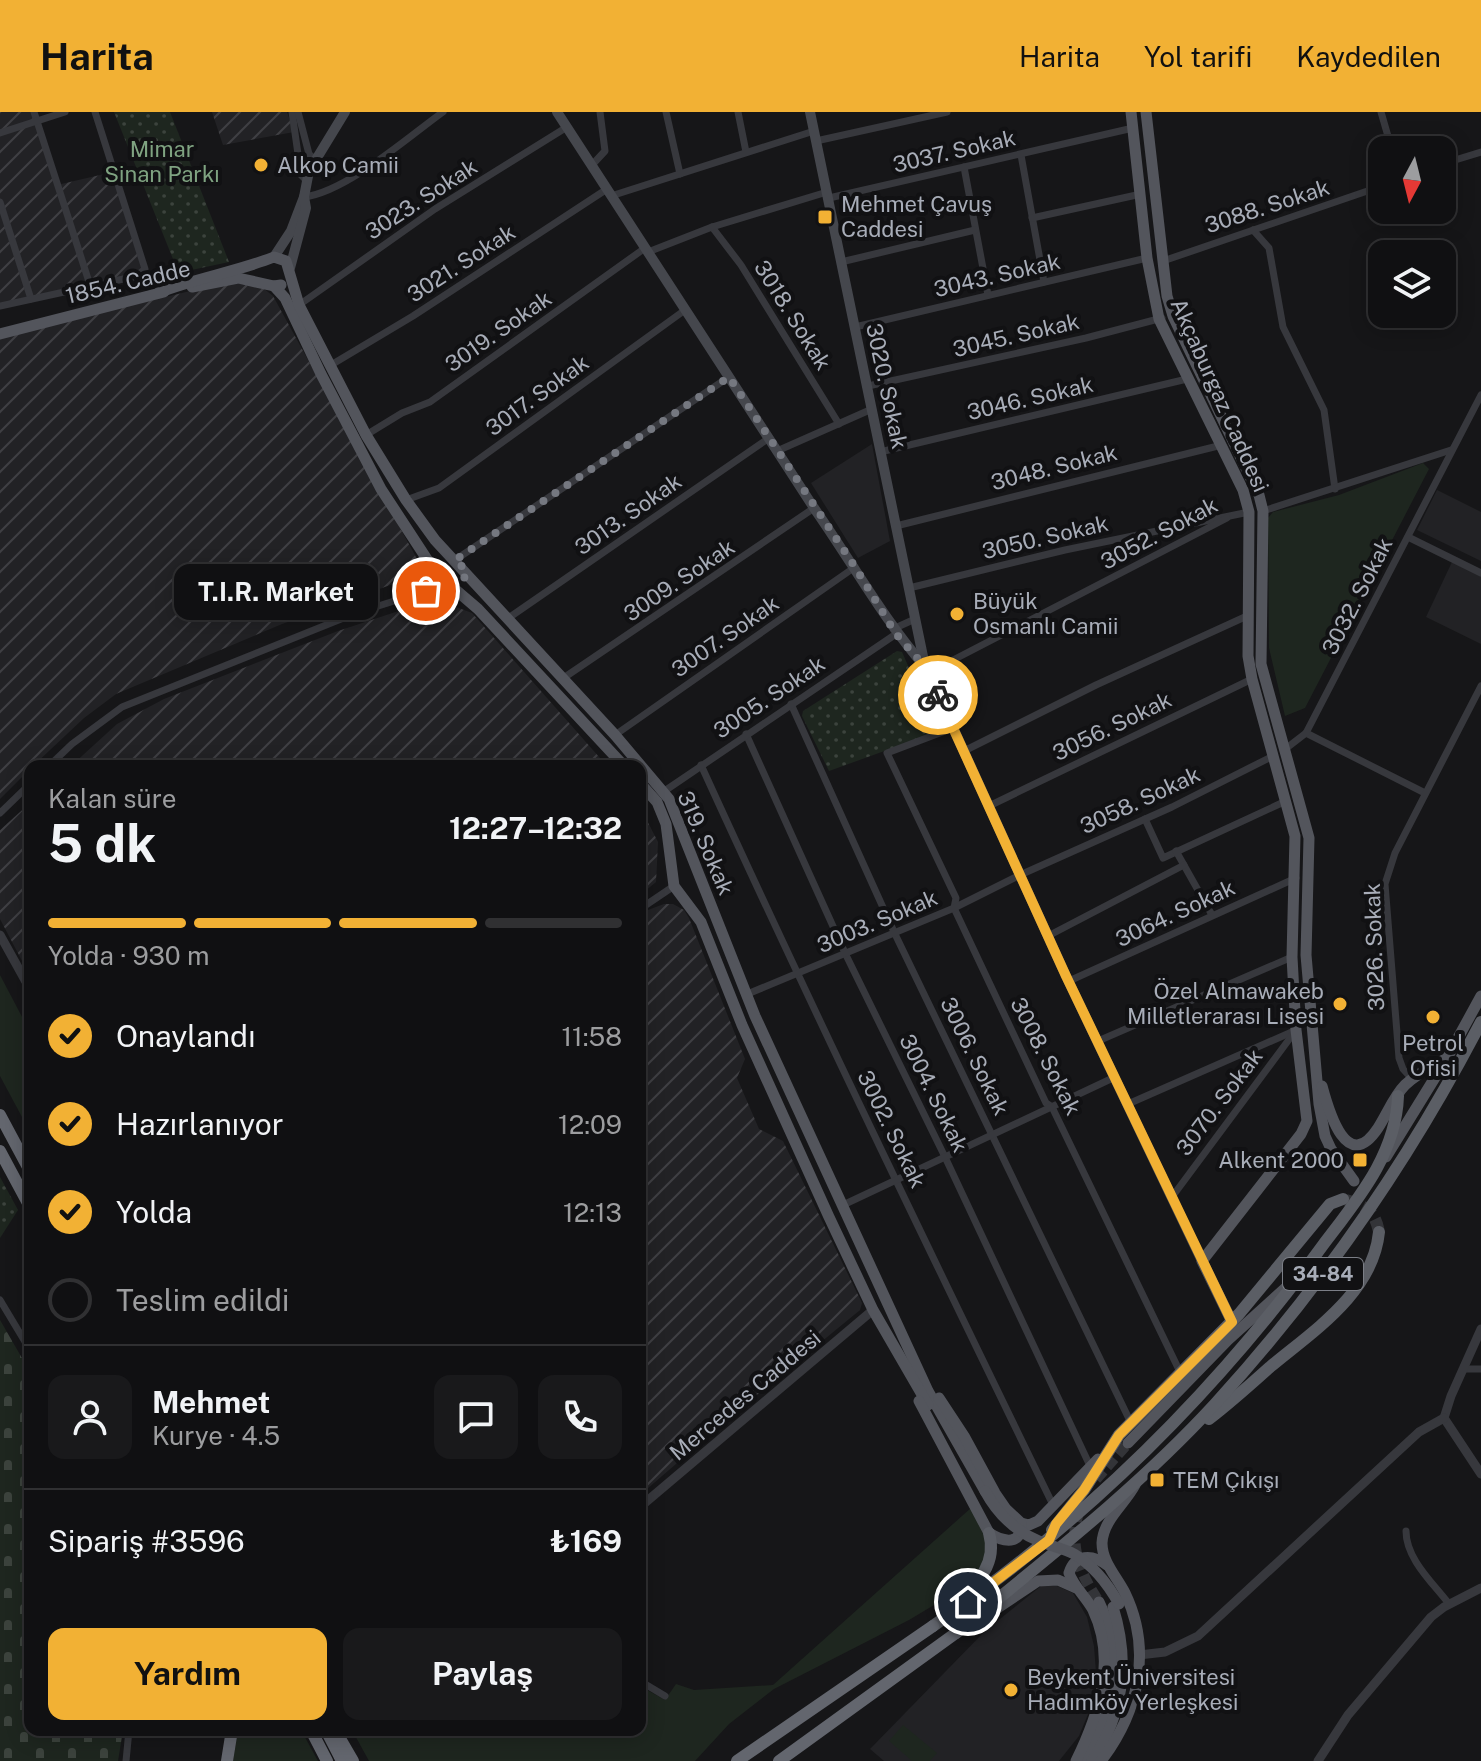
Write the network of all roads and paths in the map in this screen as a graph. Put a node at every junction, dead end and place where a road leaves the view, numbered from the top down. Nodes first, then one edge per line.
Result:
1 (34, 112) edge
2 (65, 112) edge
3 (95, 112) edge
4 (292, 112) edge
5 (298, 112) edge
6 (345, 112) edge
7 (443, 112) edge
8 (557, 112) edge
9 (600, 112) edge
10 (666, 112) edge
11 (738, 112) edge
12 (810, 112) edge
13 (947, 112) edge
14 (1131, 112) edge
15 (1146, 112) edge
16 (1381, 112) edge
17 (37, 121) junction
18 (567, 127) junction
19 (1133, 128) junction
20 (0, 133) edge
21 (815, 136) junction
22 (1388, 136) edge
23 (301, 139) junction
24 (746, 152) junction
25 (1481, 152) edge
26 (1021, 155) junction
27 (314, 159) junction
28 (1456, 160) edge
29 (592, 165) junction
30 (964, 167) junction
31 (680, 174) junction
32 (306, 180) junction
33 (1368, 191) edge
34 (609, 192) junction
35 (1141, 194) junction
36 (828, 195) junction
37 (304, 197) junction
38 (0, 202) edge
39 (1032, 218) junction
40 (712, 227) junction
41 (975, 230) junction
42 (1253, 230) junction
43 (647, 250) junction
44 (1147, 258) junction
45 (270, 259) junction
46 (1163, 261) junction
47 (841, 262) junction
48 (290, 272) junction
49 (1044, 282) junction
50 (270, 284) junction
51 (90, 285) junction
52 (158, 293) junction
53 (988, 295) junction
54 (31, 299) junction
55 (299, 305) junction
56 (0, 306) edge
57 (685, 310) junction
58 (1173, 316) junction
59 (1159, 319) junction
60 (855, 327) junction
61 (0, 334) edge
62 (331, 365) junction
63 (729, 377) junction
64 (1187, 379) junction
65 (868, 386) junction
66 (1481, 395) edge
67 (872, 409) junction
68 (839, 424) junction
69 (366, 435) junction
70 (769, 438) junction
71 (1222, 445) junction
72 (1451, 450) junction
73 (777, 451) junction
74 (880, 452) junction
75 (1335, 489) junction
76 (406, 500) junction
77 (814, 508) junction
78 (1263, 511) junction
79 (1242, 513) junction
80 (896, 526) junction
81 (1408, 537) junction
82 (455, 560) junction
83 (855, 567) junction
84 (467, 571) junction
85 (436, 573) junction
86 (1481, 573) edge
87 (450, 587) junction
88 (909, 588) junction
89 (426, 591) junction
90 (1247, 616) junction
91 (507, 619) junction
92 (915, 619) junction
93 (894, 632) junction
94 (927, 671) junction
95 (562, 679) junction
96 (1252, 679) junction
97 (1481, 688) edge
98 (791, 704) junction
99 (953, 728) junction
100 (1306, 733) junction
101 (746, 734) junction
102 (615, 735) junction
103 (964, 751) junction
104 (1279, 753) junction
105 (55, 760) edge
106 (618, 760) edge
107 (636, 760) edge
108 (701, 765) junction
109 (646, 772) edge
110 (24, 790) edge
111 (646, 790) edge
112 (663, 792) junction
113 (1425, 793) junction
114 (1286, 801) junction
115 (989, 806) junction
116 (0, 813) edge
117 (1145, 819) junction
118 (1176, 851) junction
119 (1184, 865) junction
120 (697, 871) junction
121 (1020, 875) junction
122 (1296, 878) junction
123 (673, 883) junction
124 (703, 887) junction
125 (683, 898) junction
126 (646, 904) edge
127 (954, 908) junction
128 (1212, 915) junction
129 (895, 934) junction
130 (0, 935) edge
131 (1048, 936) junction
132 (846, 955) junction
133 (1306, 955) junction
134 (1292, 957) junction
135 (797, 974) junction
136 (24, 978) edge
137 (1069, 981) junction
138 (745, 995) junction
139 (1481, 996) edge
140 (1481, 1022) edge
141 (1296, 1030) junction
142 (1098, 1041) junction
143 (1314, 1050) junction
144 (1447, 1058) junction
145 (1115, 1077) junction
146 (1412, 1079) junction
147 (1398, 1096) junction
148 (1128, 1104) junction
149 (1052, 1107) junction
150 (0, 1115) edge
151 (994, 1135) junction
152 (0, 1151) edge
153 (945, 1157) junction
154 (24, 1160) edge
155 (1379, 1167) junction
156 (897, 1180) junction
157 (1354, 1181) dead end
158 (24, 1196) edge
159 (1172, 1197) junction
160 (1348, 1202) junction
161 (843, 1205) junction
162 (1379, 1232) dead end
163 (1202, 1261) junction
164 (1302, 1275) junction
165 (0, 1300) edge
166 (873, 1310) junction
167 (1232, 1322) junction
168 (1481, 1329) edge
169 (24, 1340) edge
170 (915, 1362) junction
171 (1463, 1369) junction
172 (1481, 1369) edge
173 (1181, 1374) junction
174 (913, 1381) junction
175 (1444, 1418) junction
176 (1131, 1423) junction
177 (1180, 1438) junction
178 (1128, 1443) tunnel mouth
179 (1109, 1447) junction
180 (1091, 1468) junction
181 (1481, 1474) edge
182 (1139, 1478) junction
183 (982, 1493) junction
184 (646, 1502) edge
185 (1054, 1507) junction
186 (1021, 1523) junction
187 (1406, 1531) dead end
188 (989, 1533) junction
189 (1049, 1540) junction
190 (1110, 1567) junction
191 (1481, 1588) edge
192 (1080, 1590) junction
193 (1099, 1602) tunnel mouth
194 (1449, 1604) junction
195 (1116, 1606) junction
196 (933, 1626) junction
197 (956, 1633) junction
198 (1139, 1655) junction
199 (646, 1685) edge
200 (665, 1696) dead end
201 (128, 1736) edge
202 (231, 1736) edge
203 (314, 1736) edge
204 (329, 1736) edge
205 (338, 1736) edge
206 (1114, 1742) junction
207 (126, 1761) edge
208 (227, 1761) edge
209 (327, 1761) edge
210 (342, 1761) edge
211 (353, 1761) edge
212 (737, 1761) edge
213 (779, 1761) edge
214 (1076, 1761) edge
215 (1083, 1761) edge
216 (1092, 1761) edge
217 (1101, 1761) edge
218 (1318, 1761) edge

1 - 17 street
2 - 17 street
3 - 51 street
4 - 23 street
5 - 23 street
6 - 27 main road
7 - 37 street
8 - 18 main road
9 - 29 street
10 - 31 street
11 - 24 street
12 - 21 main road, 3020. Sokak
13 - 21 street, 3021. Sokak
14 - 19 main road, Akçaburgaz Caddesi
15 - 46 main road, Akçaburgaz Caddesi
16 - 22 street
17 - 20 street
17 - 51 street
18 - 29 main road
18 - 55 street, 3023. Sokak
19 - 26 street, 3037. Sokak
19 - 35 main road, Akçaburgaz Caddesi
21 - 24 street, 3021. Sokak
21 - 36 main road, 3020. Sokak
23 - 27 street
23 - 32 street
24 - 31 street, 3021. Sokak
25 - 28 street
26 - 30 street, 3037. Sokak
26 - 39 street
27 - 32 main road
29 - 34 main road
30 - 36 street, 3037. Sokak
30 - 41 street
31 - 34 street, 3021. Sokak
32 - 37 main road
33 - 42 street, 3088. Sokak
34 - 43 main road
34 - 62 street, 3021. Sokak
35 - 39 street
35 - 44 main road, Akçaburgaz Caddesi
36 - 40 street, 3019. Sokak
36 - 47 main road, 3020. Sokak
37 - 45 main road
37 - 48 main road
38 - 54 street
39 - 49 street
40 - 43 street, 3019. Sokak
40 - 68 street, 3018. Sokak
41 - 47 street
41 - 53 street
42 - 46 street, 3088. Sokak
42 - 75 street
43 - 57 main road
43 - 69 street, 3019. Sokak
44 - 49 street, 3043. Sokak
44 - 59 main road, Akçaburgaz Caddesi
45 - 48 main road
45 - 50 main road
45 - 52 main road
46 - 58 main road, Akçaburgaz Caddesi
47 - 60 main road, 3020. Sokak
48 - 50 main road
48 - 55 main road, 319. Sokak
49 - 53 street, 3043. Sokak
50 - 52 main road, 1854. Cadde
50 - 85 main road
51 - 54 street
52 - 61 main road, 1854. Cadde
53 - 60 street, 3043. Sokak
54 - 56 street
55 - 62 main road, 319. Sokak
57 - 63 main road
57 - 76 street, 3017. Sokak
58 - 59 street, 3045. Sokak
58 - 78 main road, Akçaburgaz Caddesi
59 - 64 main road, Akçaburgaz Caddesi
59 - 65 street, 3045. Sokak
60 - 65 main road, 3020. Sokak
62 - 69 main road, 319. Sokak
63 - 70 main road
63 - 82 street
64 - 71 main road, Akçaburgaz Caddesi
64 - 74 street, 3046. Sokak
65 - 67 main road, 3020. Sokak
66 - 72 street, 3032. Sokak
67 - 68 street
67 - 74 main road, 3020. Sokak
68 - 73 street
69 - 76 main road, 319. Sokak
70 - 73 main road
70 - 91 street, 3013. Sokak
71 - 79 main road, Akçaburgaz Caddesi
71 - 80 street, 3048. Sokak
72 - 75 street
72 - 81 street, 3032. Sokak
73 - 77 main road
74 - 80 main road, 3020. Sokak
75 - 78 street
76 - 82 main road, 319. Sokak
77 - 83 main road
77 - 95 street, 3009. Sokak
78 - 104 main road, Akçaburgaz Caddesi
79 - 88 street, 3050. Sokak
79 - 90 main road, Akçaburgaz Caddesi
79 - 94 street, 3052. Sokak
80 - 88 main road, 3020. Sokak
81 - 86 street
81 - 100 street, 3032. Sokak
82 - 84 main road, 319. Sokak
82 - 85 main road
83 - 93 main road
83 - 102 street, 3007. Sokak
84 - 87 main road
84 - 91 main road, 319. Sokak
85 - 87 main road
85 - 89 street
87 - 89 street
87 - 106 main road
88 - 92 main road, 3020. Sokak
89 - 105 street
90 - 96 main road, Akçaburgaz Caddesi
90 - 103 street
91 - 95 main road, 319. Sokak
92 - 93 street, 3005. Sokak
92 - 94 main road, 3020. Sokak
93 - 94 main road
93 - 98 street, 3005. Sokak
94 - 99 main road
95 - 102 main road, 319. Sokak
96 - 104 main road, Akçaburgaz Caddesi
96 - 115 street, 3056. Sokak
97 - 113 street, 3026. Sokak
98 - 101 street, 3005. Sokak
98 - 129 street, 3006. Sokak
99 - 103 main road
99 - 127 street, 3008. Sokak
100 - 104 street, 3032. Sokak
100 - 113 street
101 - 108 street, 3005. Sokak
101 - 132 street, 3004. Sokak
102 - 107 main road, 319. Sokak
103 - 115 main road
104 - 114 main road, Akçaburgaz Caddesi
104 - 117 street, 3058. Sokak
104 - 133 main road, Akçaburgaz Caddesi
108 - 112 street, 3005. Sokak
108 - 135 street, 3002. Sokak
109 - 112 main road, 319. Sokak
110 - 116 street
111 - 123 main road, 319. Sokak
112 - 120 main road, 319. Sokak
113 - 146 street, 3026. Sokak
114 - 118 street
114 - 122 main road, Akçaburgaz Caddesi
115 - 121 main road
117 - 118 street
117 - 121 street, 3058. Sokak
118 - 119 street
119 - 128 street
119 - 131 street
120 - 123 main road
120 - 124 main road, 319. Sokak
121 - 127 street, 3003. Sokak
121 - 131 main road
122 - 128 street, 3064. Sokak
122 - 134 main road, Akçaburgaz Caddesi
123 - 125 main road, 319. Sokak
123 - 126 street
124 - 125 main road
124 - 138 main road, 319. Sokak
125 - 166 main road, 319. Sokak
127 - 129 street, 3003. Sokak
127 - 149 street, 3008. Sokak
128 - 137 street, 3064. Sokak
129 - 132 street, 3003. Sokak
129 - 151 street, 3006. Sokak
130 - 136 street
131 - 137 main road
132 - 135 street, 3003. Sokak
132 - 153 street, 3004. Sokak
133 - 134 main road
133 - 143 main road, Akçaburgaz Caddesi
134 - 141 main road, Akçaburgaz Caddesi
134 - 142 street
135 - 138 street, 3003. Sokak
135 - 156 street, 3002. Sokak
137 - 142 main road
138 - 161 main road, 319. Sokak
139 - 144 main road, 34-84
140 - 177 highway, 34-84
141 - 148 street
141 - 159 street, 3070. Sokak
141 - 163 main road, Akçaburgaz Caddesi
142 - 145 main road
143 - 147 main road
143 - 157 main road
144 - 146 main road
144 - 155 main road, 34-84
145 - 148 main road
145 - 149 street
146 - 147 main road
147 - 155 highway
148 - 159 main road
149 - 151 street
149 - 173 street, 3008. Sokak
150 - 154 highway
151 - 153 street
151 - 176 street, 3006. Sokak
152 - 158 highway
153 - 156 street
153 - 180 street, 3004. Sokak
155 - 160 highway, 34-84
156 - 161 street
156 - 185 street, 3002. Sokak
159 - 163 main road
160 - 164 highway, 34-84
160 - 167 highway
161 - 170 main road, 319. Sokak
162 - 177 highway
163 - 167 main road
164 - 178 main road
164 - 189 highway, 34-84
165 - 169 street
166 - 174 main road, 319. Sokak
166 - 184 street, Mercedes Caddesi
167 - 173 highway
168 - 171 street
170 - 183 main road, 319. Sokak
170 - 186 main road
171 - 172 street
171 - 175 street
173 - 176 highway
174 - 183 main road, 319. Sokak
174 - 188 main road
175 - 181 street
175 - 198 street
176 - 179 highway
177 - 182 highway, 34-84
179 - 180 main road
179 - 189 highway
180 - 185 main road
182 - 190 main road
182 - 197 highway, 34-84
183 - 195 main road, bridge
185 - 186 main road
186 - 188 main road
187 - 194 street
188 - 196 highway
189 - 196 highway, 34-84
190 - 192 main road
190 - 198 main road
191 - 194 street
192 - 197 main road
192 - 214 main road
193 - 215 main road
194 - 218 street
195 - 206 main road
195 - 216 main road
196 - 212 highway
197 - 213 highway
198 - 206 main road
199 - 200 street
201 - 207 street
202 - 208 highway
203 - 209 highway
204 - 210 highway
205 - 211 highway
206 - 217 main road

